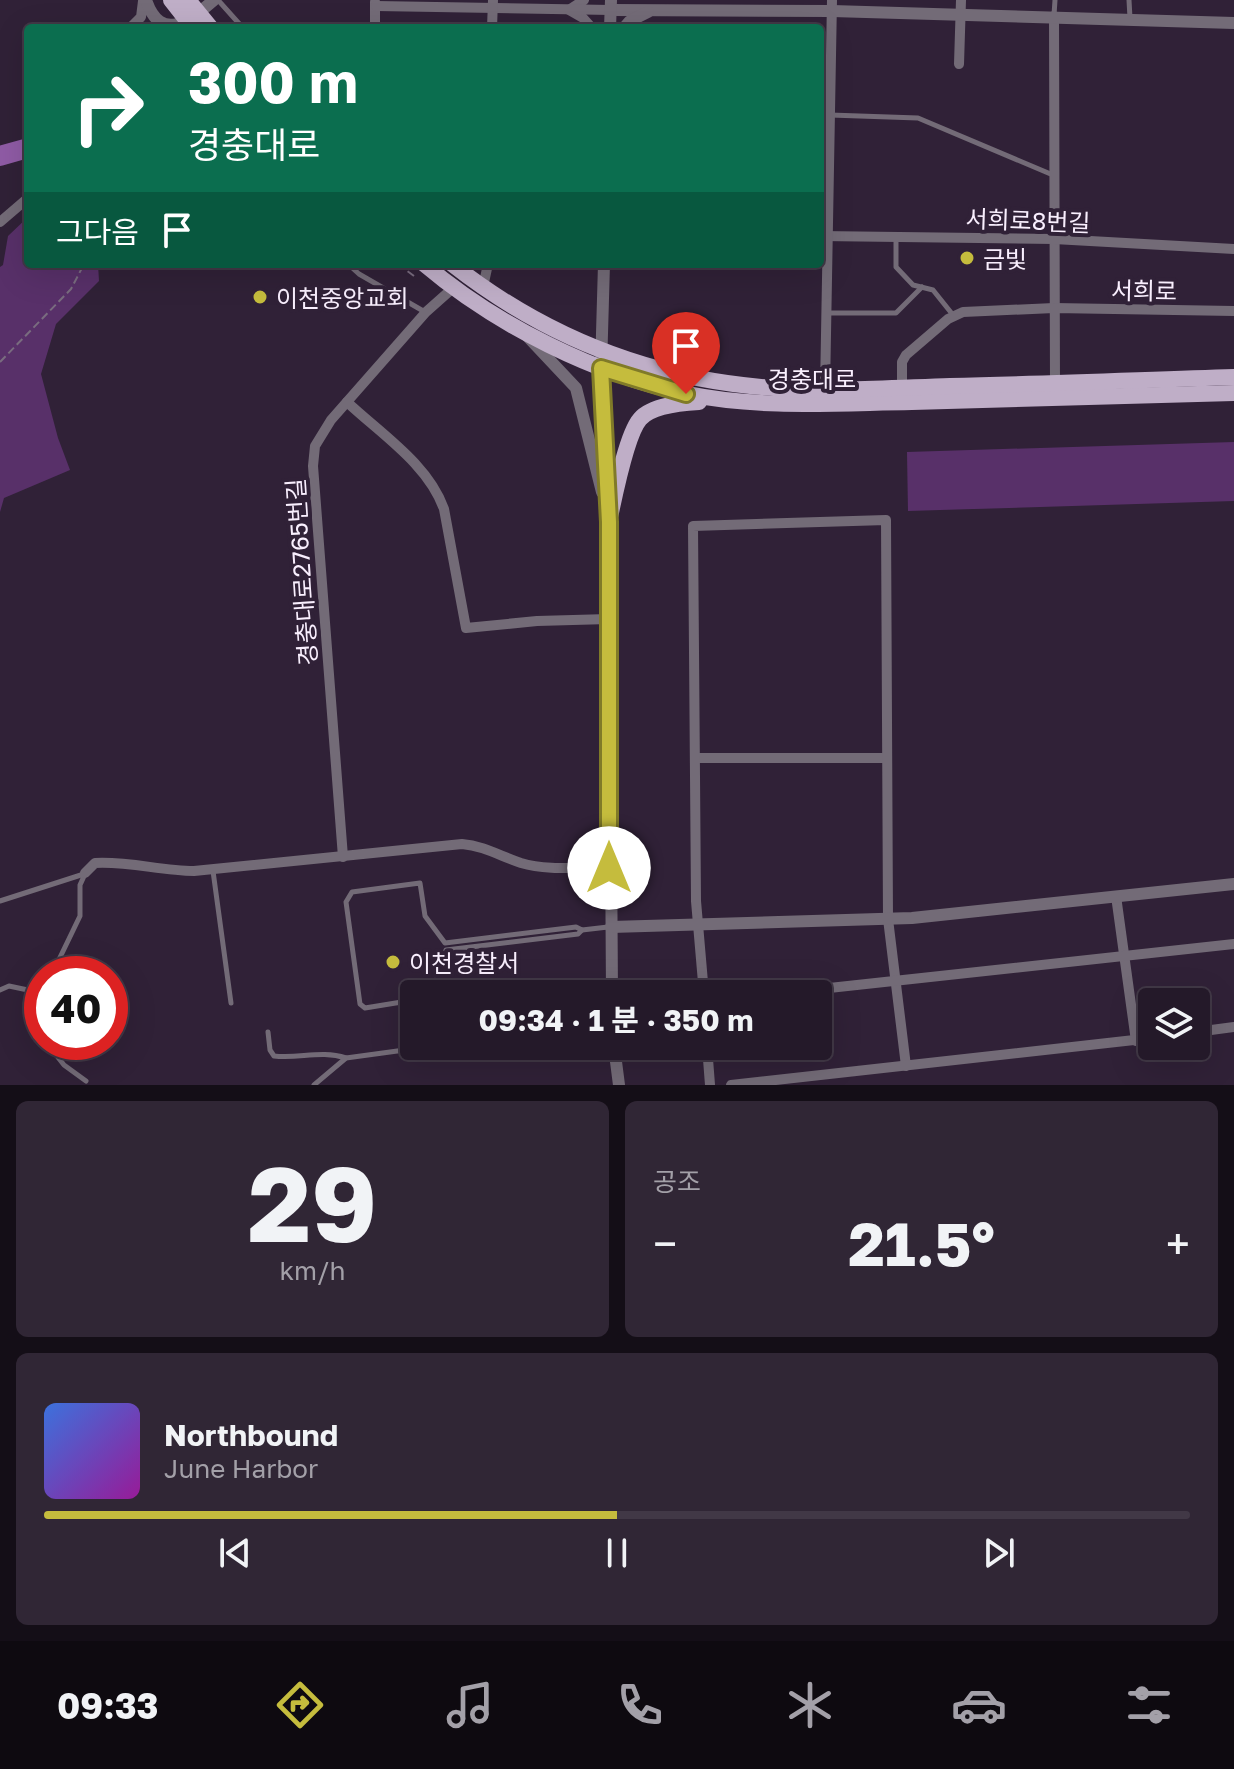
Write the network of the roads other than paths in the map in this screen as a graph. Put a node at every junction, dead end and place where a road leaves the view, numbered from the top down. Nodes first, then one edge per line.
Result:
1 (171, 0) edge
2 (205, 0) edge
3 (216, 0) edge
4 (584, 0) edge
5 (633, 0) edge
6 (961, 0) edge
7 (1055, 0) edge
8 (1129, 0) edge
9 (145, 1) edge
10 (375, 3) edge
11 (492, 4) edge
12 (611, 5) edge
13 (832, 5) edge
14 (704, 6) edge
15 (569, 10) junction
16 (650, 10) junction
17 (194, 14) edge
18 (960, 15) junction
19 (1054, 16) junction
20 (1130, 19) junction
21 (1234, 23) edge
22 (134, 24) edge
23 (168, 24) edge
24 (179, 24) edge
25 (239, 24) edge
26 (375, 24) edge
27 (588, 24) edge
28 (627, 24) edge
29 (959, 64) dead end
30 (830, 115) junction
31 (1053, 175) junction
32 (24, 201) edge
33 (0, 222) edge
34 (824, 236) edge
35 (896, 237) junction
36 (1054, 239) junction
37 (1234, 249) edge
38 (352, 268) edge
39 (457, 268) edge
40 (487, 268) edge
41 (604, 268) edge
42 (419, 270) edge
43 (483, 287) junction
44 (922, 287) junction
45 (453, 288) junction
46 (1054, 308) junction
47 (1234, 311) edge
48 (426, 312) junction
49 (826, 313) junction
50 (953, 315) junction
51 (520, 329) junction
52 (602, 360) junction
53 (1234, 377) edge
54 (1055, 384) junction
55 (902, 388) junction
56 (825, 390) junction
57 (1234, 393) edge
58 (732, 401) junction
59 (347, 402) junction
60 (609, 522) junction
61 (609, 619) junction
62 (695, 758) junction
63 (887, 758) junction
64 (343, 857) junction
65 (609, 868) junction
66 (213, 870) junction
67 (85, 873) junction
68 (1234, 884) edge
69 (1116, 896) junction
70 (0, 901) edge
71 (888, 919) junction
72 (699, 924) junction
73 (611, 927) junction
74 (582, 930) junction
75 (1234, 944) edge
76 (61, 956) edge
77 (1124, 956) junction
78 (436, 980) edge
79 (612, 980) edge
80 (703, 980) edge
81 (894, 981) junction
82 (832, 988) edge
83 (24, 989) edge
84 (0, 990) edge
85 (400, 1002) edge
86 (231, 1003) dead end
87 (1234, 1027) edge
88 (1210, 1030) edge
89 (268, 1032) dead end
90 (1136, 1041) joint
91 (400, 1051) edge
92 (346, 1058) junction
93 (60, 1060) edge
94 (616, 1060) edge
95 (708, 1060) edge
96 (906, 1066) junction
97 (86, 1081) dead end
98 (322, 1082) edge
99 (314, 1085) edge
100 (619, 1085) edge
101 (710, 1085) edge
102 (731, 1085) edge

1 - 17 main road, bridge
2 - 17 street
3 - 17 street
3 - 25 lane
4 - 15 street
5 - 16 street
6 - 18 street
7 - 19 lane
8 - 20 lane
9 - 22 street
9 - 23 street
10 - 11 street
10 - 26 street
11 - 15 street
12 - 15 street
12 - 16 street
13 - 14 street
13 - 18 street
13 - 30 street
14 - 16 street
15 - 27 street
16 - 28 street
17 - 24 street
18 - 19 street
18 - 29 street
19 - 20 street
19 - 31 street
20 - 21 street
30 - 31 lane
30 - 34 street
31 - 36 street
32 - 33 street
34 - 35 street, 서희로8번길
34 - 49 street
35 - 36 street, 서희로8번길
35 - 44 lane
36 - 37 street, 서희로8번길
36 - 46 street
38 - 48 lane
39 - 43 main road, 경충대로
40 - 43 street
41 - 52 street
42 - 45 main road, 경충대로
43 - 52 main road, 경충대로
44 - 49 lane
44 - 50 lane
45 - 48 street, 경충대로2765번길
45 - 51 main road, 경충대로
46 - 47 street, 서희로
46 - 50 street, 서희로
46 - 54 street
48 - 59 street, 경충대로2765번길
49 - 56 street
50 - 55 street
51 - 52 main road, 경충대로
51 - 60 street
52 - 56 main road, 경충대로
52 - 58 main road, 경충대로
52 - 60 street
53 - 54 main road, 경충대로
54 - 55 main road, 경충대로
55 - 56 main road, 경충대로
57 - 58 main road, 경충대로
58 - 60 main road
59 - 61 street
59 - 64 street, 경충대로2765번길
60 - 61 street
61 - 65 street
62 - 63 street
62 - 63 street
62 - 72 street
63 - 71 street
64 - 65 street
64 - 66 street
65 - 73 street
66 - 67 street
66 - 86 lane
67 - 70 lane
67 - 76 lane
68 - 69 street
69 - 71 street
69 - 77 street
71 - 72 street
71 - 81 street
72 - 73 street
72 - 80 street
73 - 74 lane
73 - 79 street
74 - 78 lane
74 - 85 lane
75 - 77 street
77 - 81 street
77 - 90 street
81 - 82 street
81 - 96 street
83 - 84 lane
87 - 88 street
89 - 92 lane
90 - 96 street
91 - 92 lane
92 - 98 lane
93 - 97 lane
94 - 100 street
95 - 101 street
96 - 102 street
98 - 99 lane

